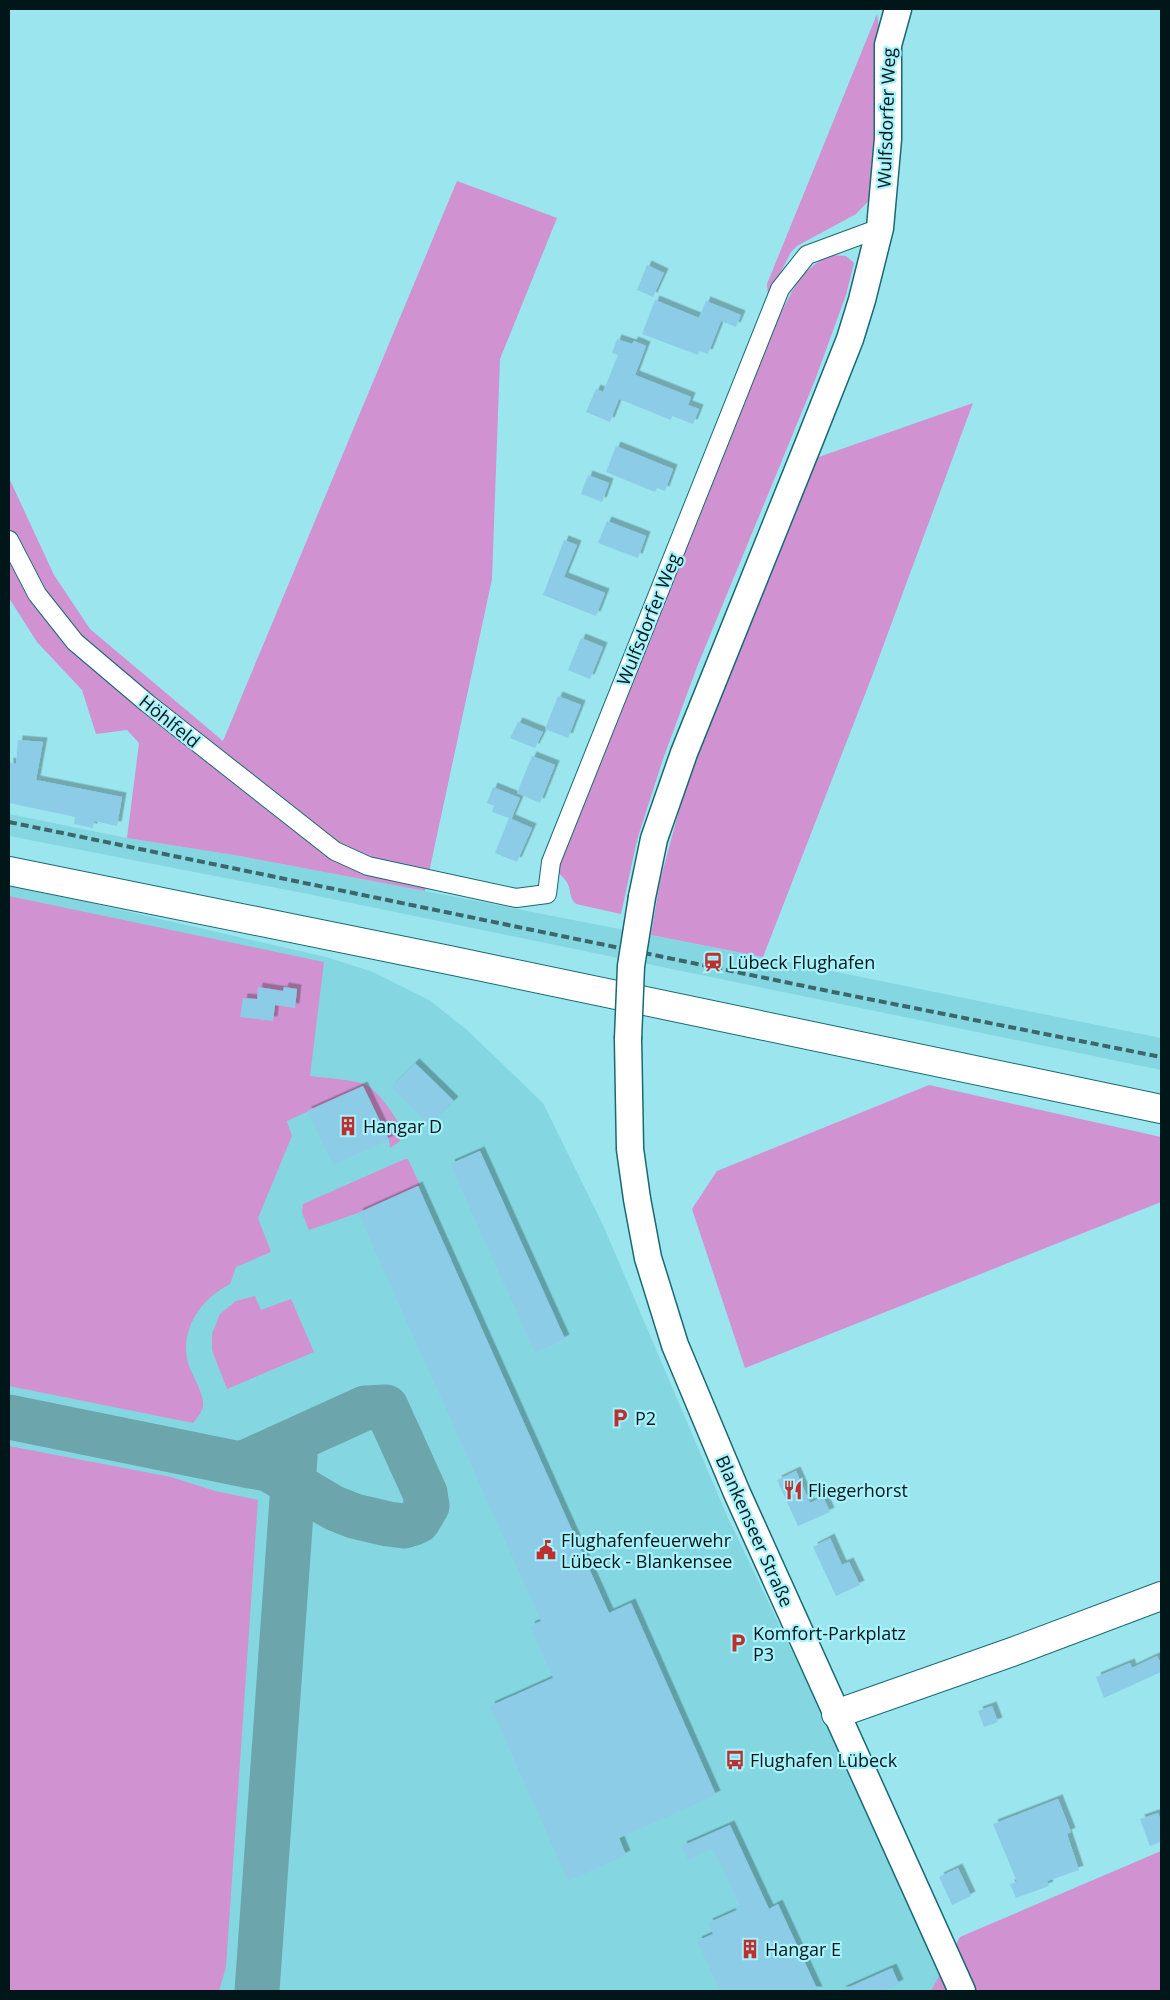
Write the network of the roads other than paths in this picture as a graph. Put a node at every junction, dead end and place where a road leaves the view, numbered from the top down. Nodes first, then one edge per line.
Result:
1 (898, 9) edge
2 (880, 228) junction
3 (9, 540) edge
4 (368, 866) joint
5 (9, 871) edge
6 (628, 1078) joint
7 (1161, 1109) edge
8 (1161, 1596) edge
9 (836, 1714) junction
10 (962, 1991) edge

1 - 2 street, Wulfsdorfer Weg
2 - 4 street, Wulfsdorfer Weg
2 - 6 street, Wulfsdorfer Weg, bridge
3 - 4 street, Höhlfeld
5 - 7 main road
6 - 9 street, Blankenseer Straße
8 - 9 main road
9 - 10 street, Blankenseer Straße

